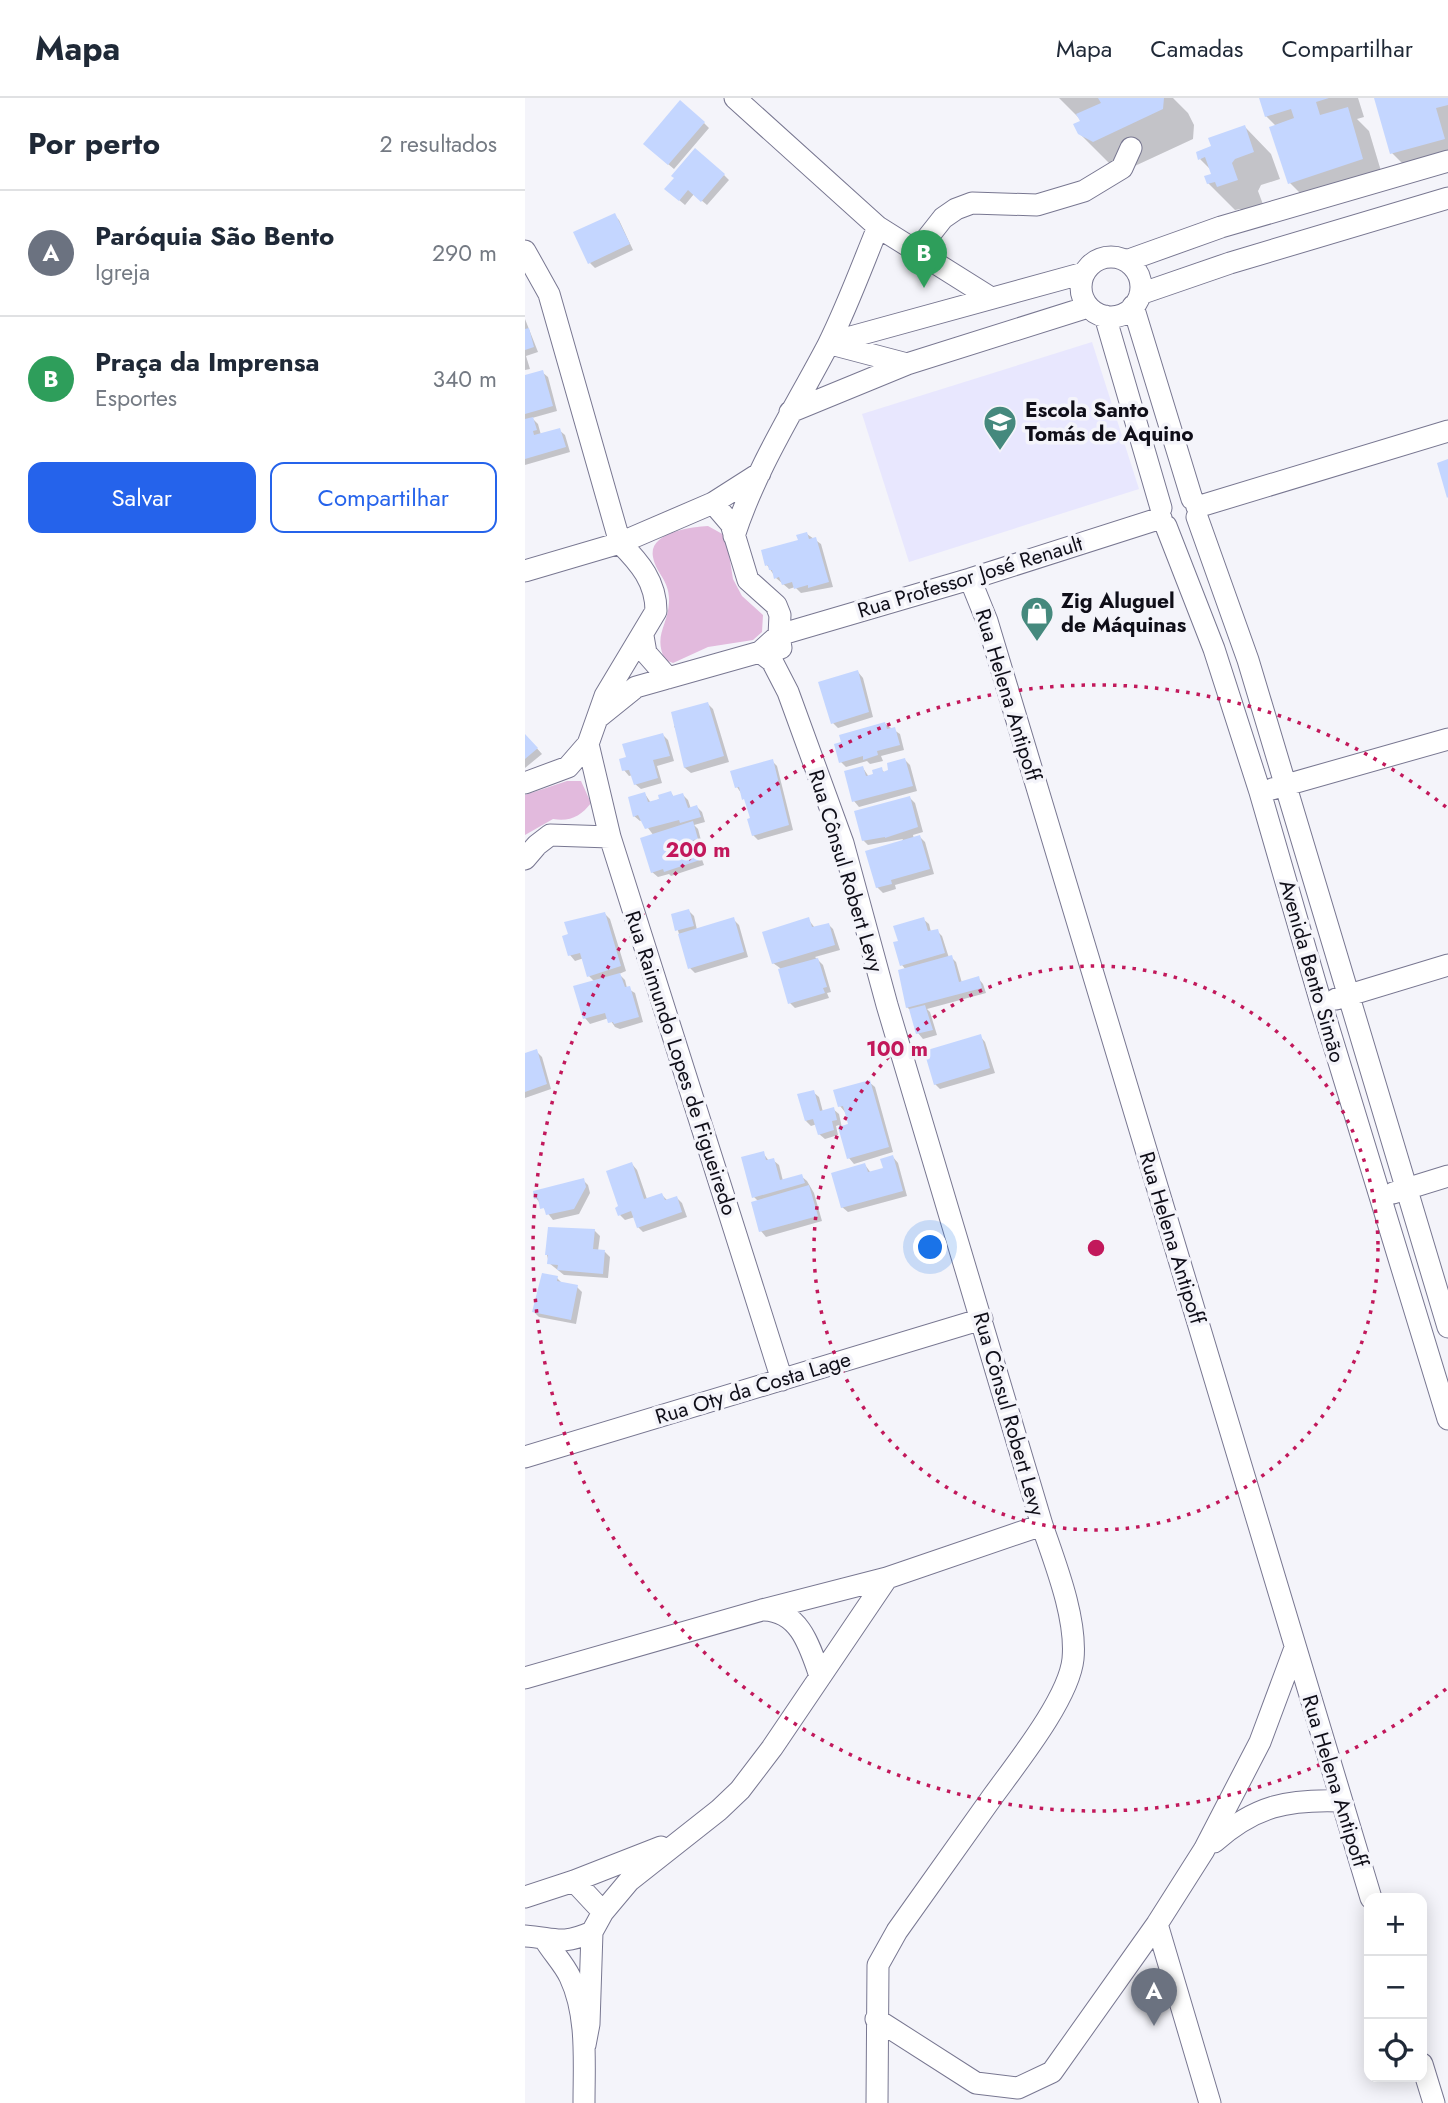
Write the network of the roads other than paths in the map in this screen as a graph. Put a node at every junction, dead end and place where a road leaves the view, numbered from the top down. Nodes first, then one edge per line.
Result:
1 (734, 98) edge
2 (1131, 149) dead end
3 (1448, 161) edge
4 (1448, 198) edge
5 (878, 227) junction
6 (525, 251) edge
7 (917, 251) junction
8 (1126, 261) junction
9 (1084, 274) junction
10 (991, 299) junction
11 (1136, 300) junction
12 (1097, 311) junction
13 (829, 343) junction
14 (907, 364) junction
15 (790, 412) junction
16 (1448, 431) edge
17 (760, 473) junction
18 (713, 503) junction
19 (1195, 508) junction
20 (1162, 517) junction
21 (649, 530) junction
22 (734, 536) junction
23 (620, 543) junction
24 (640, 564) junction
25 (525, 571) edge
26 (970, 579) junction
27 (779, 635) junction
28 (643, 636) junction
29 (760, 652) junction
30 (668, 678) junction
31 (788, 692) junction
32 (598, 717) junction
33 (1448, 739) edge
34 (588, 744) junction
35 (525, 783) edge
36 (1285, 786) junction
37 (1260, 792) junction
38 (610, 837) junction
39 (525, 859) edge
40 (1448, 965) edge
41 (1349, 995) junction
42 (1321, 1003) junction
43 (1448, 1176) edge
44 (1406, 1190) junction
45 (1381, 1196) junction
46 (982, 1319) junction
47 (1448, 1327) edge
48 (782, 1380) junction
49 (1447, 1412) edge
50 (525, 1457) edge
51 (1042, 1525) junction
52 (887, 1578) junction
53 (762, 1610) junction
54 (1295, 1648) junction
55 (820, 1676) junction
56 (525, 1678) edge
57 (1341, 1801) junction
58 (686, 1837) junction
59 (1204, 1850) junction
60 (574, 1881) junction
61 (1369, 1893) edge
62 (525, 1897) edge
63 (603, 1912) junction
64 (1157, 1924) junction
65 (592, 1932) junction
66 (535, 1938) edge
67 (876, 2019) junction
68 (585, 2045) junction
69 (1427, 2080) edge
70 (584, 2103) edge
71 (877, 2103) edge
72 (1210, 2103) edge
73 (1434, 2103) edge

1 - 5 street
2 - 7 street
3 - 8 street
4 - 11 street
5 - 7 street
5 - 13 street
6 - 23 street
7 - 10 street
8 - 9 street
8 - 11 street
9 - 10 street
9 - 12 street
10 - 13 street
11 - 12 street
11 - 19 street, Avenida Bento Simão
12 - 14 street
12 - 20 street, Avenida Bento Simão
13 - 14 street
13 - 15 street
14 - 15 street
15 - 17 street
16 - 19 street
17 - 18 street
17 - 22 street
18 - 21 street
18 - 22 street, Rua Cônsul Robert Levy
19 - 20 street
19 - 20 street
19 - 36 street, Avenida Bento Simão
20 - 26 street, Rua Professor José Renault
20 - 37 street, Avenida Bento Simão
21 - 23 street
21 - 24 street
22 - 27 street, Rua Cônsul Robert Levy
23 - 24 street
23 - 25 street
24 - 28 street
26 - 27 street, Rua Professor José Renault
26 - 54 street, Rua Helena Antipoff
27 - 29 street
27 - 31 street, Rua Cônsul Robert Levy
28 - 30 street
28 - 32 street
29 - 30 street
29 - 31 street, Rua Cônsul Robert Levy
30 - 32 street
31 - 46 street, Rua Cônsul Robert Levy
32 - 34 street
33 - 36 street
34 - 35 street
34 - 38 street, Rua Raimundo Lopes de Figueiredo
36 - 37 street
36 - 41 street, Avenida Bento Simão
37 - 42 street, Avenida Bento Simão
38 - 39 street
38 - 48 street, Rua Raimundo Lopes de Figueiredo
40 - 41 street
41 - 42 street
41 - 44 street, Avenida Bento Simão
42 - 45 street, Avenida Bento Simão
43 - 44 street
44 - 45 street
44 - 47 street, Avenida Bento Simão
45 - 49 street, Avenida Bento Simão
46 - 48 street, Rua Oty da Costa Lage
46 - 51 street, Rua Cônsul Robert Levy
48 - 50 street, Rua Oty da Costa Lage
51 - 52 street
51 - 67 street, Rua Cônsul Robert Levy
52 - 53 street
52 - 55 street
53 - 55 street
53 - 56 street
54 - 57 street, Rua Helena Antipoff
54 - 59 street
55 - 58 street
57 - 59 street
57 - 61 street, Rua Helena Antipoff
58 - 60 street
58 - 63 street
59 - 64 street
60 - 62 street
60 - 63 street
63 - 65 street
64 - 67 street
64 - 72 street
65 - 66 street
65 - 68 street
66 - 68 street
67 - 71 street, Rua Cônsul Robert Levy
68 - 70 street
69 - 73 street

